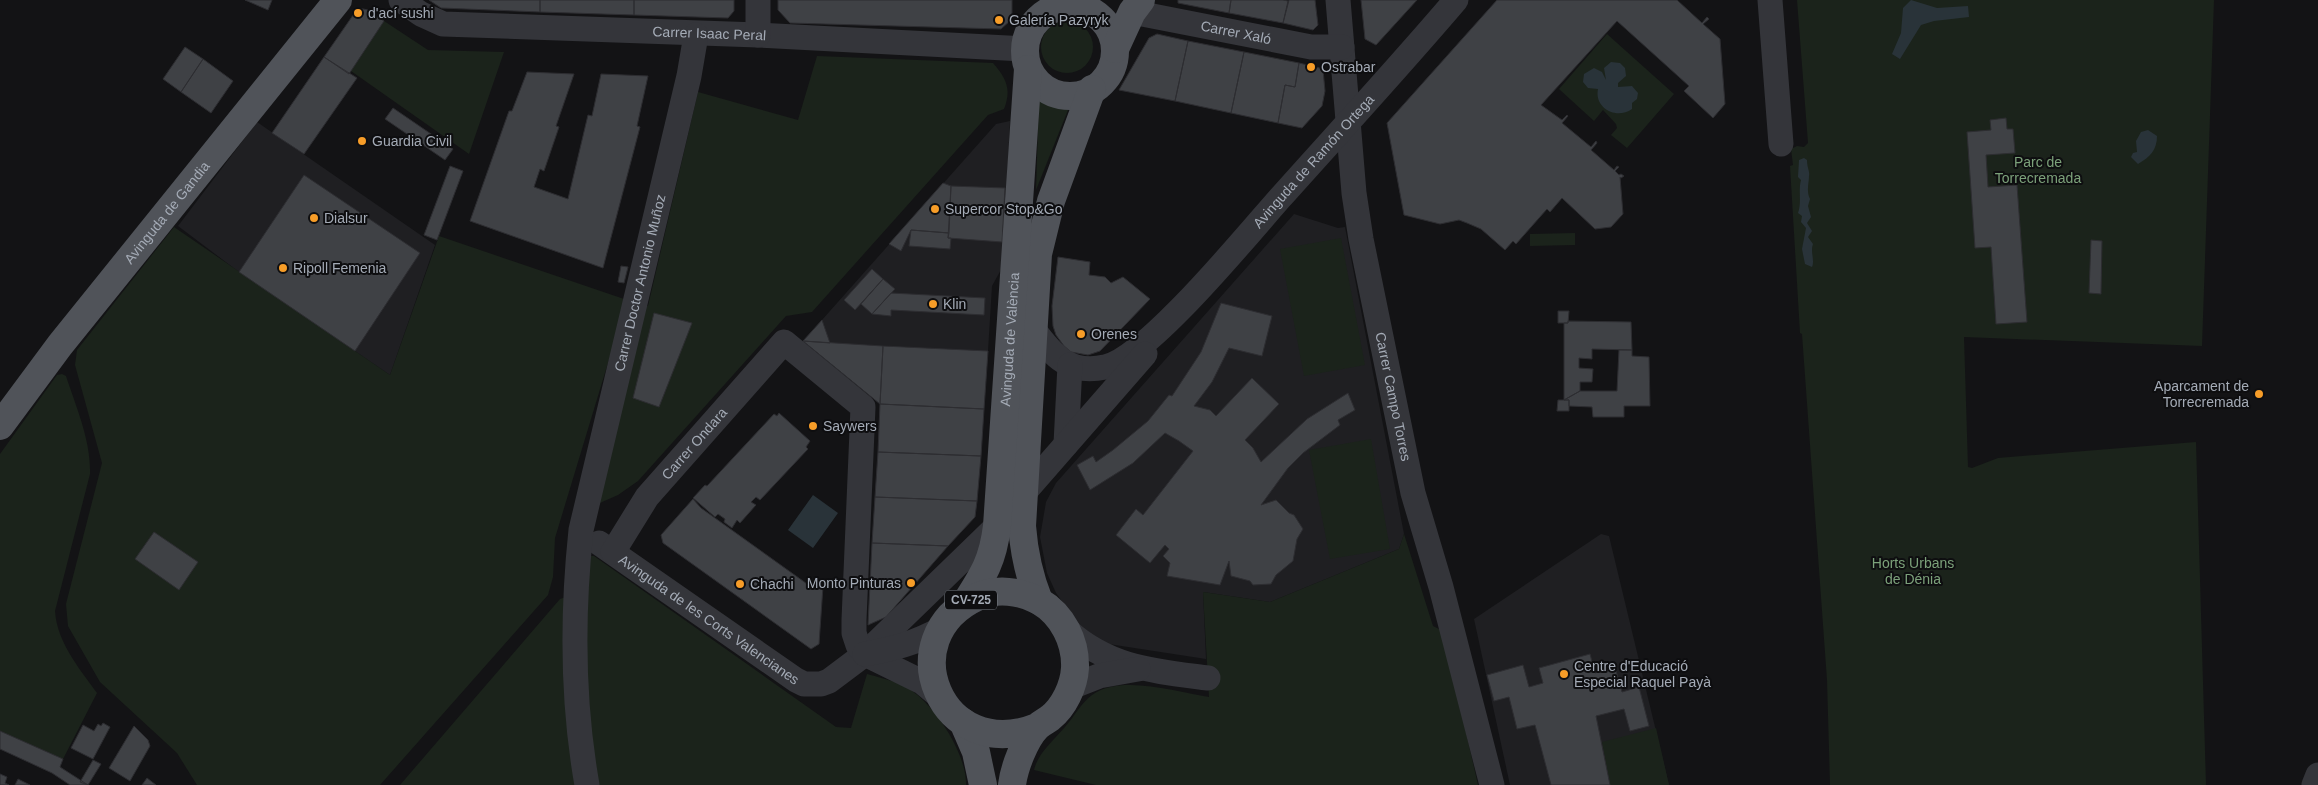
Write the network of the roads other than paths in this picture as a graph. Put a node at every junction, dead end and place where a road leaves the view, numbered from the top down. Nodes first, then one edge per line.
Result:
1 (338, 0) edge
2 (401, 0) edge
3 (758, 0) edge
4 (1032, 0) edge
5 (1338, 0) edge
6 (1456, 0) edge
7 (1770, 0) edge
8 (1082, 4) edge
9 (1136, 6) edge
10 (696, 34) junction
11 (758, 35) junction
12 (1342, 47) junction
13 (1028, 48) junction
14 (1115, 49) junction
15 (1092, 90) junction
16 (1349, 122) junction
17 (1781, 144) dead end
18 (1169, 320) junction
19 (1034, 330) junction
20 (1070, 365) junction
21 (2, 420) edge
22 (1066, 444) junction
23 (1022, 495) junction
24 (997, 526) junction
25 (581, 530) junction
26 (613, 552) junction
27 (1040, 601) junction
28 (966, 602) junction
29 (941, 629) junction
30 (1067, 630) junction
31 (865, 654) junction
32 (1140, 669) junction
33 (1208, 678) dead end
34 (1071, 687) junction
35 (940, 697) junction
36 (962, 722) junction
37 (1037, 727) junction
38 (2318, 775) edge
39 (587, 785) edge
40 (983, 785) edge
41 (1012, 785) edge
42 (1492, 785) edge
43 (2314, 785) edge

1 - 21 main road, Avinguda de Gandia
2 - 10 street, Carrer Isaac Peral
3 - 11 street
4 - 13 main road, Avinguda de València
5 - 12 street, Carrer Campo Torres
6 - 16 street, Avinguda de Ramón Ortega
7 - 17 street
8 - 13 main road
8 - 14 main road
9 - 12 street, Carrer Xaló
9 - 14 main road
10 - 11 street, Carrer Isaac Peral
10 - 25 street, Carrer Doctor Antonio Muñoz
11 - 13 street, Carrer Isaac Peral
12 - 16 street, Carrer Campo Torres
13 - 15 main road
13 - 24 main road, Avinguda de València
14 - 15 main road
15 - 19 main road, Avinguda de València
16 - 18 street, Avinguda de Ramón Ortega
16 - 42 street, Carrer Campo Torres
18 - 20 street, Avinguda de Ramón Ortega
18 - 22 street, Avinguda de Ramón Ortega
19 - 20 street, Avinguda de Ramón Ortega
19 - 23 main road, Avinguda de València
20 - 22 street
22 - 23 street, Avinguda de Ramón Ortega
23 - 27 main road, Avinguda de València
24 - 28 main road, Avinguda de València
24 - 31 street
25 - 26 street, Avinguda de les Corts Valencianes
25 - 39 street, Carrer Doctor Antonio Muñoz
26 - 31 street, Avinguda de les Corts Valencianes
26 - 31 street, Carrer Ondara
27 - 28 main road, CV-725
27 - 30 main road, CV-725
28 - 29 main road, CV-725
29 - 31 street
29 - 35 main road, CV-725
30 - 32 street
30 - 34 main road, CV-725
31 - 35 street
32 - 33 street
32 - 34 street
34 - 37 main road, CV-725
35 - 36 main road, CV-725
36 - 37 main road, CV-725
36 - 40 main road, CV-725
37 - 41 main road, CV-725
38 - 43 street

